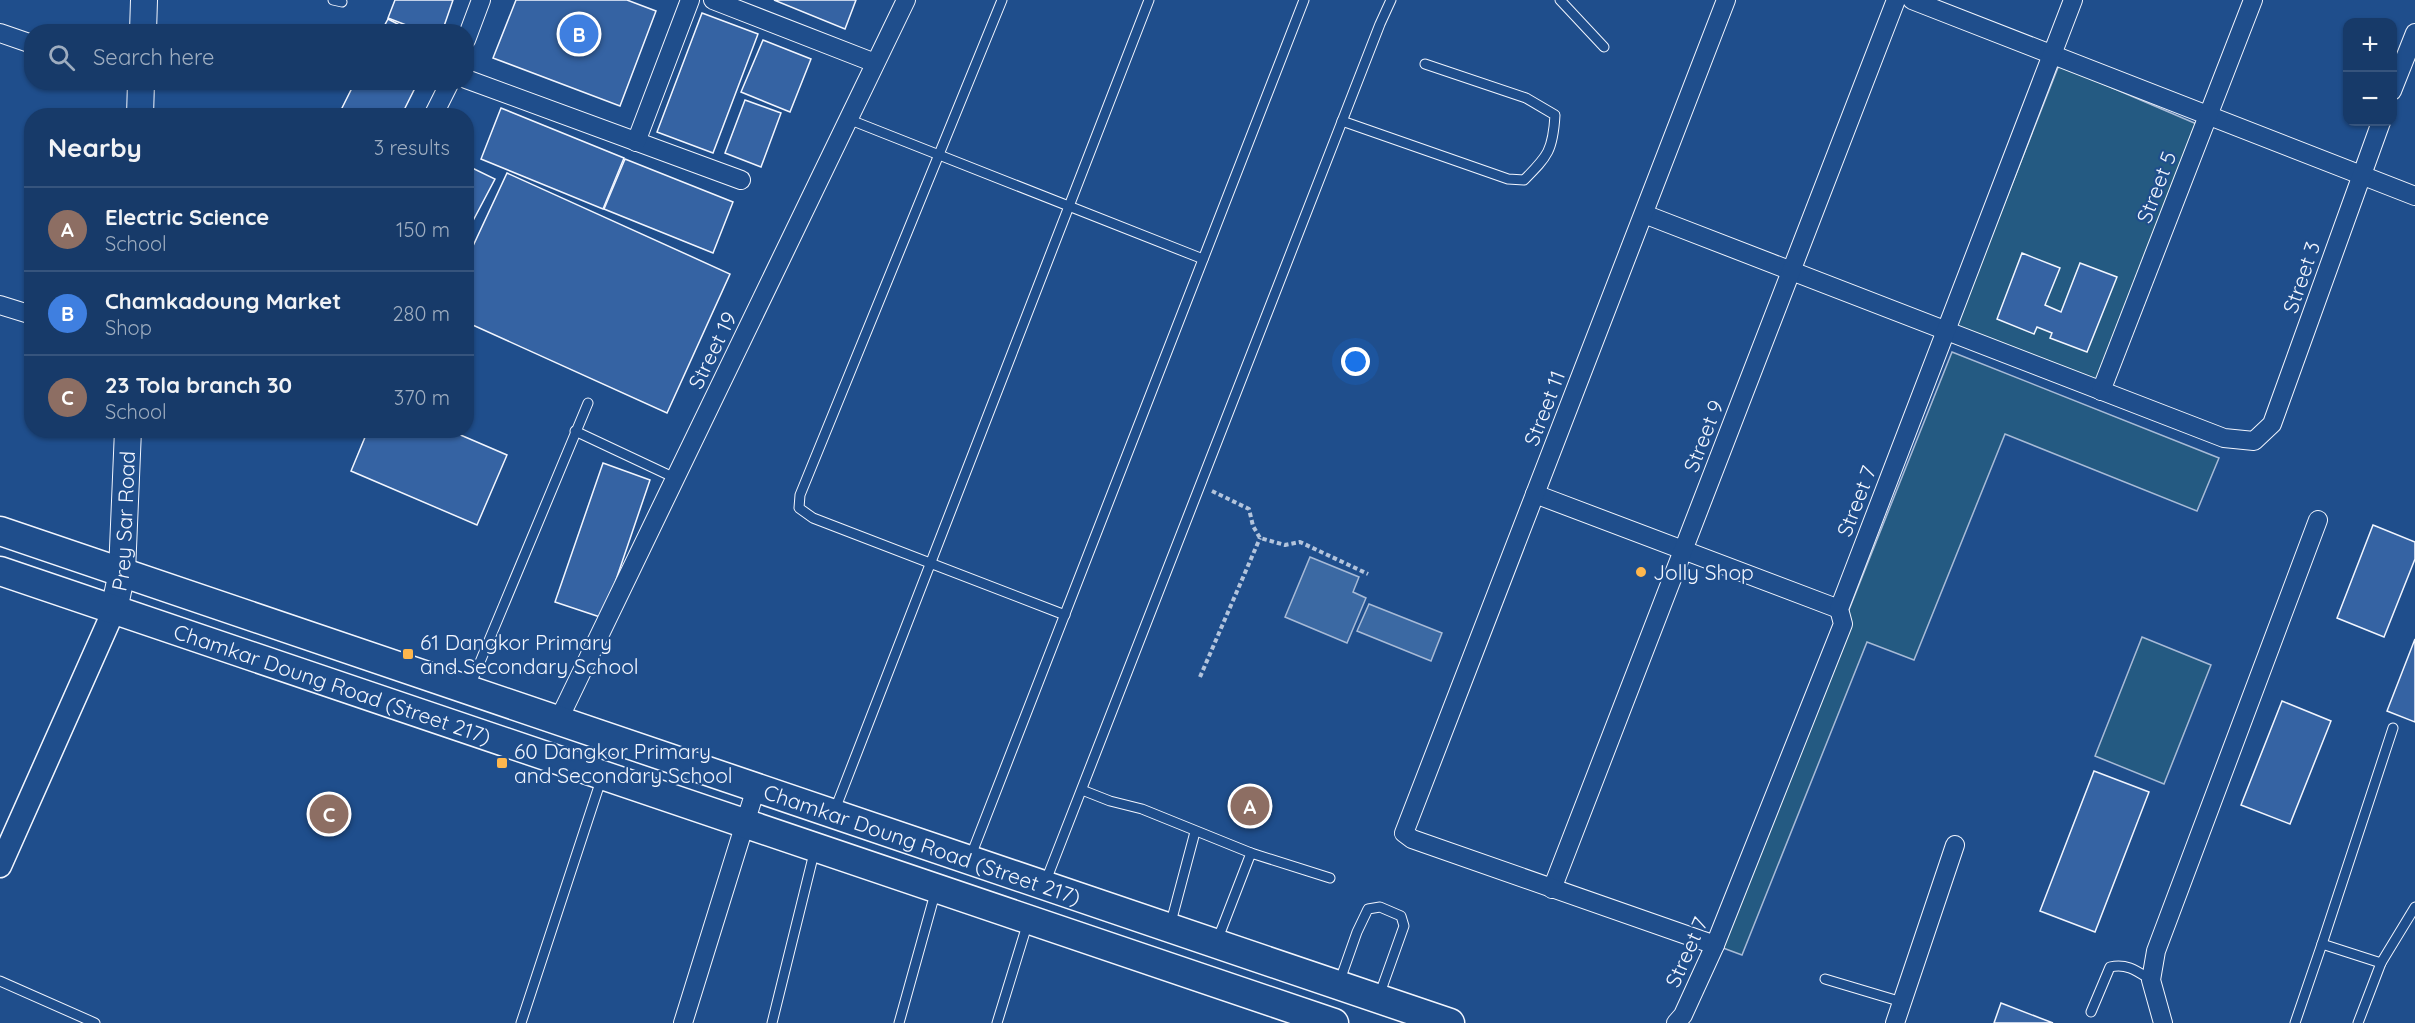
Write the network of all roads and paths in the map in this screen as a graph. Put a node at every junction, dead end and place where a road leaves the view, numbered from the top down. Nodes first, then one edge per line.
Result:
1 (144, 0) edge
2 (481, 0) edge
3 (690, 0) edge
4 (713, 0) edge
5 (906, 0) edge
6 (1002, 0) edge
7 (1149, 0) edge
8 (1304, 0) edge
9 (1391, 0) edge
10 (1560, 0) edge
11 (1726, 0) edge
12 (1896, 0) edge
13 (1912, 0) edge
14 (2073, 0) edge
15 (2253, 0) edge
16 (143, 24) edge
17 (472, 24) edge
18 (0, 33) edge
19 (2415, 33) edge
20 (24, 41) edge
21 (1604, 47) dead end
22 (2052, 55) junction
23 (875, 63) junction
24 (1425, 64) dead end
25 (2397, 79) edge
26 (474, 82) edge
27 (141, 90) edge
28 (446, 90) edge
29 (140, 108) edge
30 (437, 108) edge
31 (2208, 115) junction
32 (848, 119) junction
33 (1342, 121) junction
34 (2379, 126) edge
35 (636, 141) junction
36 (939, 155) junction
37 (2361, 175) junction
38 (741, 180) dead end
39 (2415, 196) edge
40 (1069, 206) junction
41 (1644, 214) junction
42 (1203, 259) junction
43 (1791, 271) junction
44 (0, 305) edge
45 (24, 312) edge
46 (1946, 331) junction
47 (2101, 391) junction
48 (588, 403) dead end
49 (575, 431) junction
50 (128, 438) edge
51 (675, 478) junction
52 (1200, 486) junction
53 (1535, 494) junction
54 (2318, 520) dead end
55 (0, 531) edge
56 (1260, 538) junction
57 (1683, 550) junction
58 (930, 564) junction
59 (0, 571) edge
60 (122, 572) junction
61 (1368, 574) dead end
62 (1839, 609) junction
63 (114, 610) junction
64 (1065, 615) junction
65 (1200, 676) dead end
66 (469, 688) junction
67 (559, 719) junction
68 (2394, 728) dead end
69 (603, 775) junction
70 (756, 788) junction
71 (1082, 790) junction
72 (833, 815) junction
73 (746, 824) junction
74 (1195, 832) junction
75 (1955, 845) dead end
76 (816, 847) junction
77 (1251, 853) junction
78 (969, 861) junction
79 (0, 866) edge
80 (1330, 878) dead end
81 (1044, 886) junction
82 (936, 888) junction
83 (1552, 889) junction
84 (2415, 908) edge
85 (1029, 919) junction
86 (1169, 928) junction
87 (1215, 944) junction
88 (2322, 944) junction
89 (1715, 945) junction
90 (2381, 963) junction
91 (1825, 979) dead end
92 (2151, 980) junction
93 (0, 981) edge
94 (1339, 986) junction
95 (1378, 999) junction
96 (1902, 1002) junction
97 (2091, 1012) dead end
98 (1680, 1020) edge
99 (95, 1023) edge
100 (521, 1023) edge
101 (683, 1023) edge
102 (772, 1023) edge
103 (899, 1023) edge
104 (997, 1023) edge
105 (1335, 1023) edge
106 (1450, 1023) edge
107 (1895, 1023) edge
108 (2163, 1023) edge
109 (2295, 1023) edge
110 (2358, 1023) edge

1 - 16 main road
2 - 17 street
3 - 35 street
4 - 23 street
5 - 23 street, Street 19
6 - 36 lane
7 - 40 lane
8 - 42 lane
9 - 33 lane
10 - 21 lane
11 - 41 street, Street 11
12 - 43 street, Street 9
13 - 22 street
14 - 22 street, Street 7
15 - 31 street, Street 5
18 - 20 street
19 - 25 street
22 - 31 street
22 - 46 street, Street 7
23 - 32 street, Street 19
24 - 33 lane
26 - 35 street
27 - 29 main road
28 - 30 street
31 - 37 street
31 - 47 street, Street 5
32 - 36 lane
32 - 51 street, Street 19
33 - 52 lane
34 - 37 street, Street 3
35 - 38 street
36 - 40 lane
36 - 58 lane
37 - 39 street
37 - 47 street, Street 3
40 - 42 lane
40 - 58 lane
41 - 43 street
41 - 53 street, Street 11
42 - 64 lane
43 - 46 street
43 - 57 street, Street 9
44 - 45 street
46 - 47 street
46 - 62 street, Street 7
48 - 49 lane
49 - 51 lane
49 - 66 lane
50 - 60 main road, Prey Sar Road
51 - 67 street, Street 19
52 - 56 path
52 - 71 lane
53 - 57 street
53 - 83 street, Street 11
54 - 92 street
55 - 60 main road, Chamkar Doung Road (Street 217)
56 - 61 path
56 - 65 path
57 - 62 street
57 - 83 street, Street 9
58 - 64 lane
58 - 72 lane
59 - 63 main road, Chamkar Doung Road (Street 217)
60 - 63 main road, Prey Sar Road
60 - 66 main road, Chamkar Doung Road (Street 217)
62 - 89 street, Street 7
63 - 69 main road, Chamkar Doung Road (Street 217)
63 - 79 street
64 - 78 lane
66 - 67 main road, Chamkar Doung Road (Street 217)
67 - 70 main road, Chamkar Doung Road (Street 217)
68 - 88 lane
69 - 73 main road, Chamkar Doung Road (Street 217)
69 - 100 lane
70 - 72 main road, Chamkar Doung Road (Street 217)
70 - 73 street
71 - 74 lane
71 - 81 lane
72 - 78 main road, Chamkar Doung Road (Street 217)
73 - 76 main road, Chamkar Doung Road (Street 217)
73 - 101 street
74 - 77 lane
74 - 86 lane
75 - 96 street
76 - 82 main road, Chamkar Doung Road (Street 217)
76 - 102 lane
77 - 80 lane
77 - 87 lane
78 - 81 main road, Chamkar Doung Road (Street 217)
81 - 86 main road, Chamkar Doung Road (Street 217)
82 - 85 main road, Chamkar Doung Road (Street 217)
82 - 103 lane
83 - 89 street
84 - 90 lane
85 - 104 lane
85 - 105 main road, Chamkar Doung Road (Street 217)
86 - 87 main road, Chamkar Doung Road (Street 217)
87 - 94 main road, Chamkar Doung Road (Street 217)
88 - 90 lane
88 - 109 lane
89 - 98 street, Street 7
90 - 110 lane
91 - 96 lane
92 - 97 lane
92 - 108 street
93 - 99 lane
94 - 95 main road, Chamkar Doung Road (Street 217)
94 - 95 lane
95 - 106 main road, Chamkar Doung Road (Street 217)
96 - 107 street

